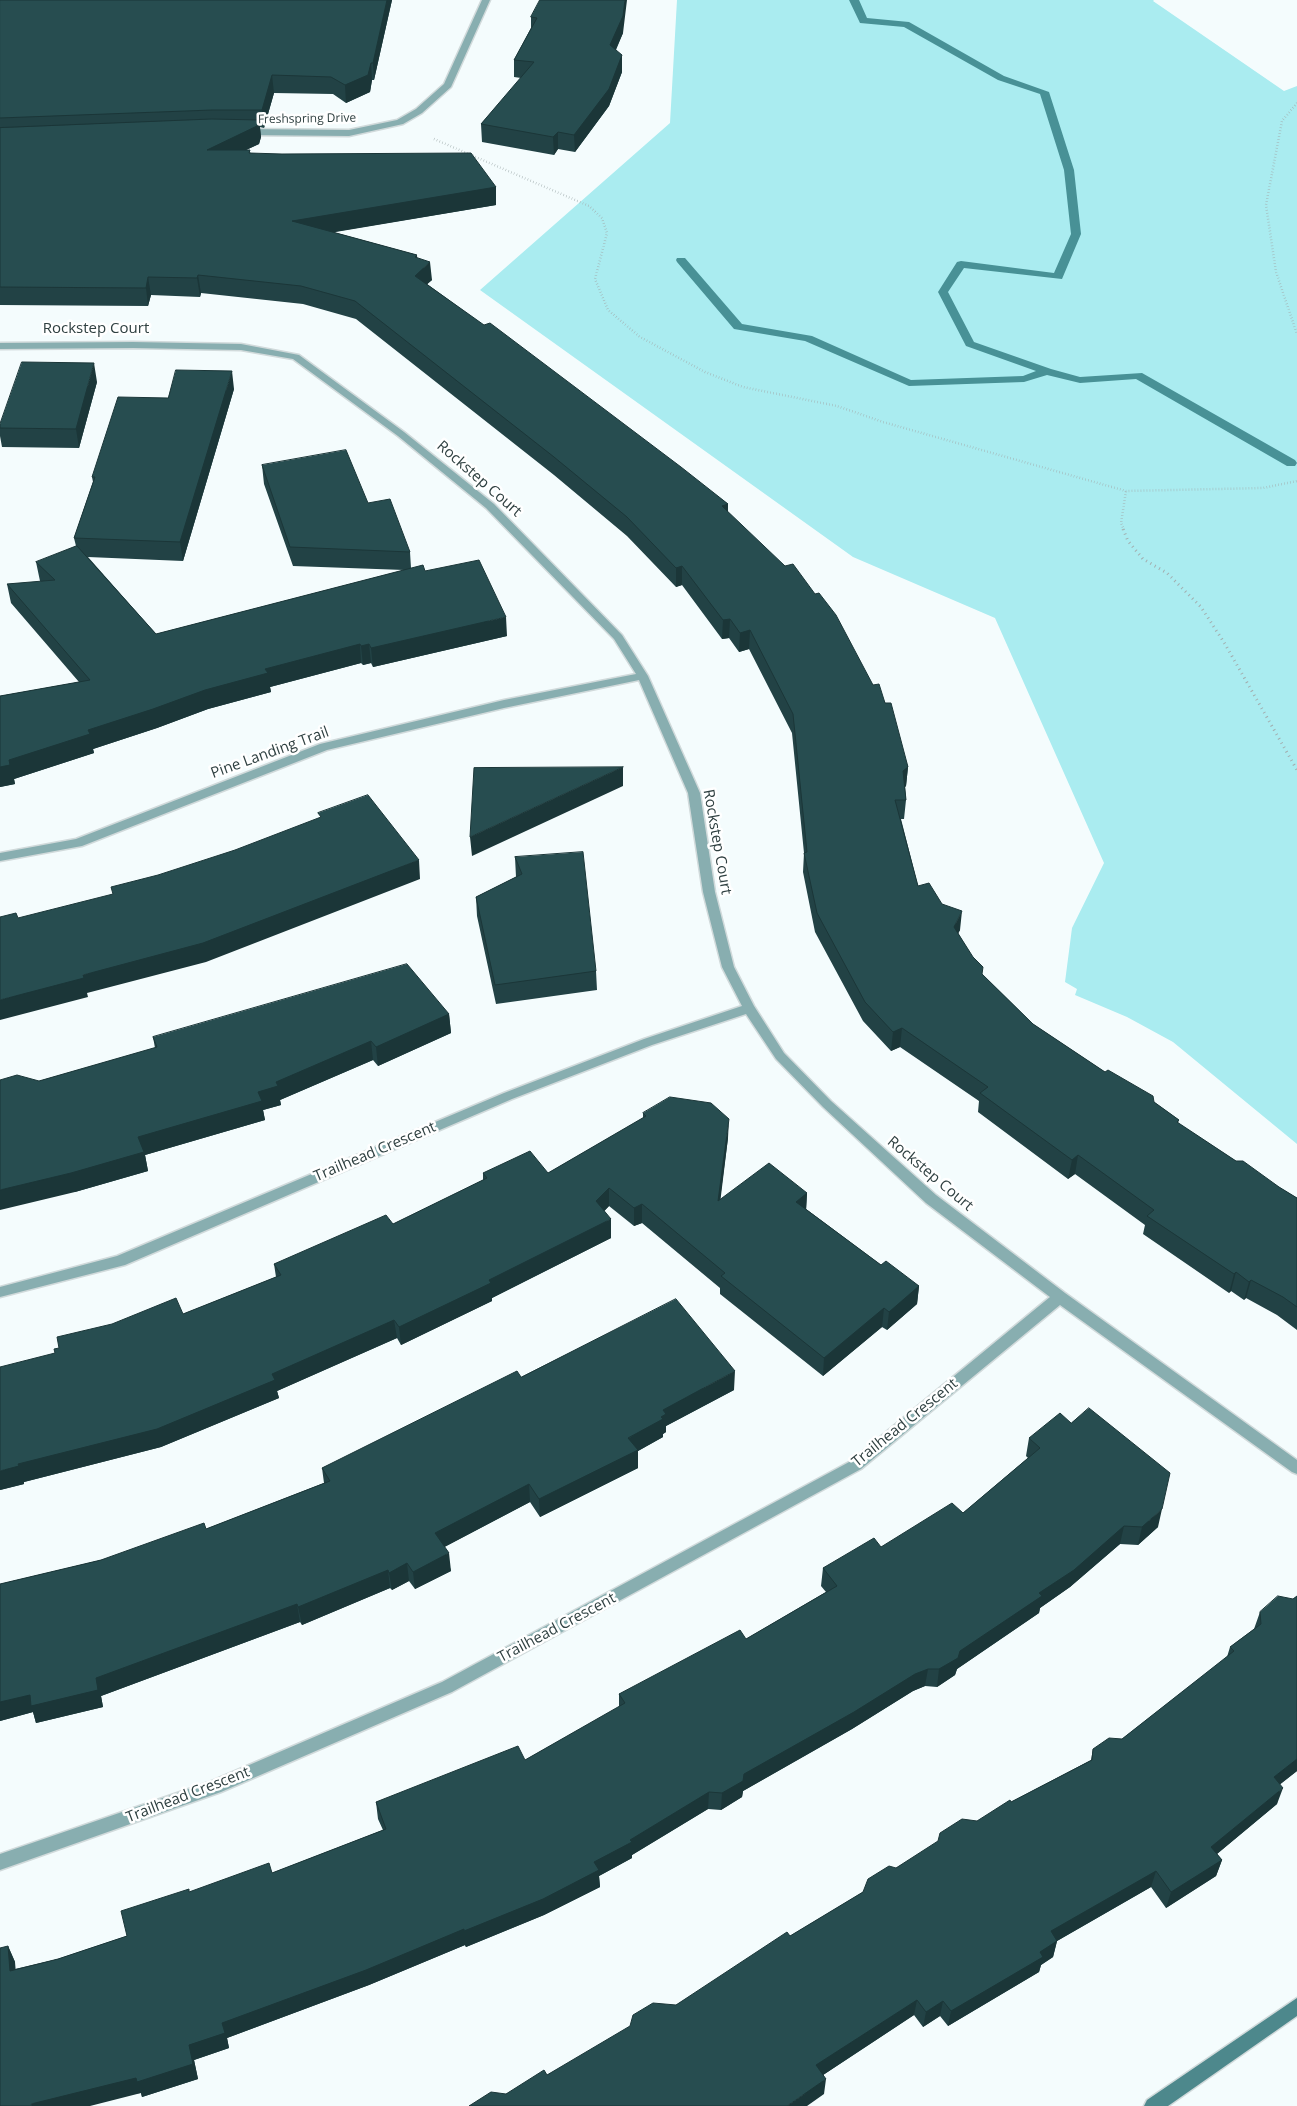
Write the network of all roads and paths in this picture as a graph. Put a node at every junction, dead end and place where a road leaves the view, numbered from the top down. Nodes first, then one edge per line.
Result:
1 (486, 0) edge
2 (1297, 103) edge
3 (400, 122) junction
4 (234, 132) edge
5 (1297, 334) edge
6 (0, 346) edge
7 (1297, 481) edge
8 (1126, 491) junction
9 (643, 676) junction
10 (1297, 770) edge
11 (0, 857) edge
12 (749, 1008) junction
13 (0, 1292) edge
14 (1060, 1296) junction
15 (1297, 1468) edge
16 (0, 1862) edge
17 (1297, 2006) edge
18 (1153, 2106) edge

1 - 3 street, Freshspring Drive
2 - 5 path
3 - 4 street, Freshspring Drive
3 - 8 path
6 - 9 street, Rockstep Court
7 - 8 path
8 - 10 path
9 - 11 street, Pine Landing Trail
9 - 12 street, Rockstep Court
12 - 13 street, Trailhead Crescent
12 - 14 street, Rockstep Court
14 - 15 street, Rockstep Court
14 - 16 street, Trailhead Crescent
17 - 18 street

